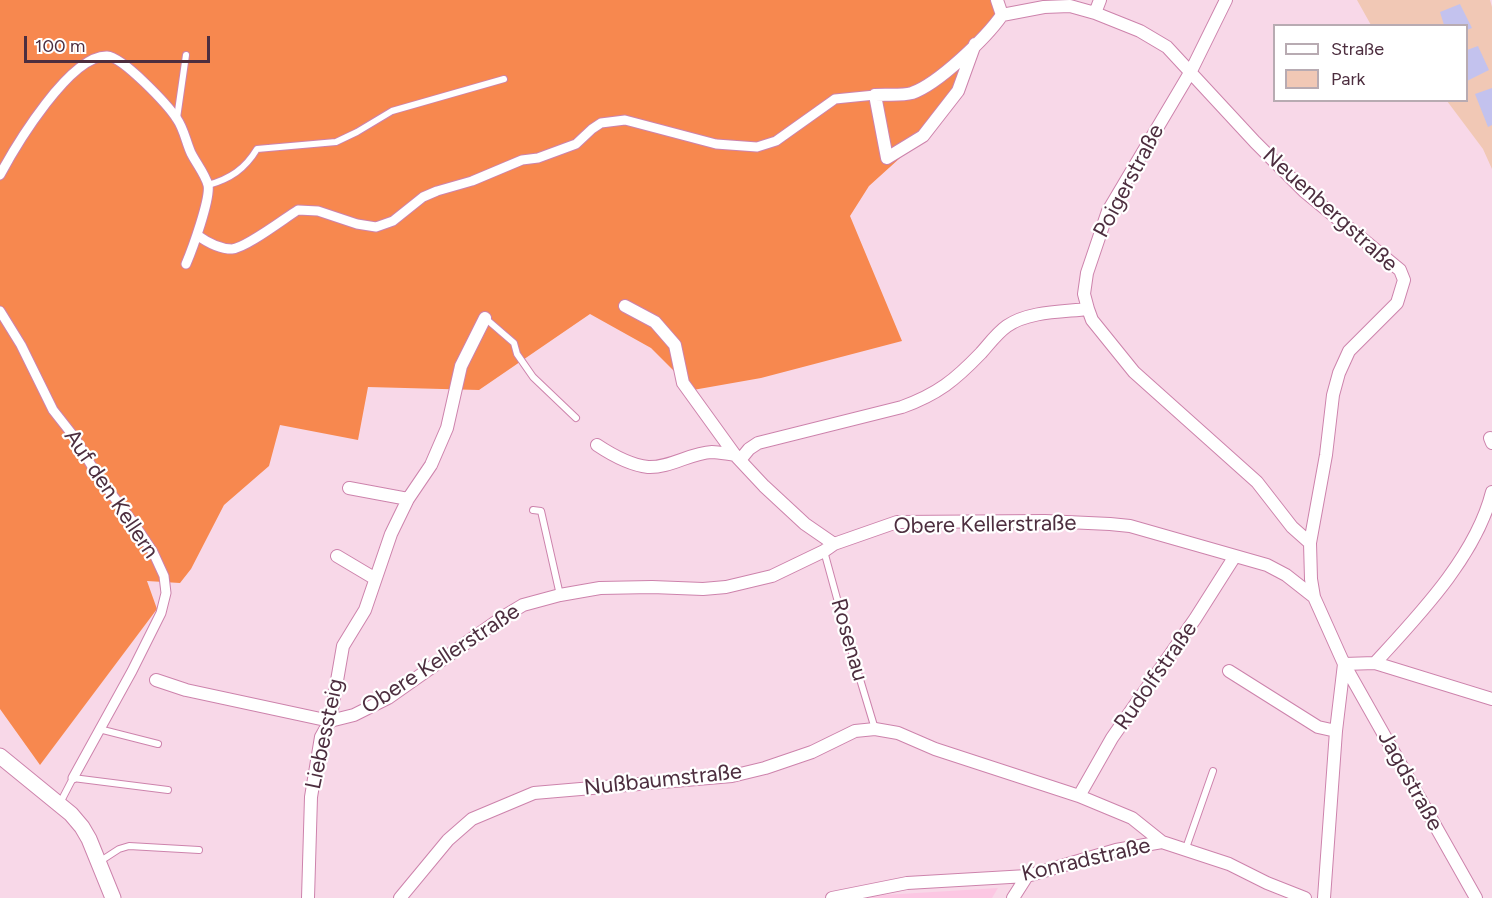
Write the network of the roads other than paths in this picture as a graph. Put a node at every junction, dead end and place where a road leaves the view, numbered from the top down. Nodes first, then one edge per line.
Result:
1 (997, 0) edge
2 (1100, 0) edge
3 (1226, 0) edge
4 (1095, 13) junction
5 (1002, 15) junction
6 (975, 44) junction
7 (186, 55) dead end
8 (1191, 71) junction
9 (504, 79) dead end
10 (875, 94) junction
11 (177, 119) junction
12 (0, 175) edge
13 (208, 186) junction
14 (197, 235) junction
15 (186, 264) dead end
16 (625, 306) dead end
17 (1088, 309) junction
18 (0, 311) edge
19 (485, 318) joint
20 (576, 418) dead end
21 (597, 445) dead end
22 (737, 458) junction
23 (349, 488) dead end
24 (1492, 492) edge
25 (408, 499) junction
26 (533, 510) dead end
27 (1310, 543) junction
28 (829, 548) junction
29 (337, 555) dead end
30 (1235, 556) junction
31 (374, 578) junction
32 (560, 595) junction
33 (1314, 597) junction
34 (1375, 663) junction
35 (1344, 664) junction
36 (1229, 671) dead end
37 (156, 680) dead end
38 (1492, 699) edge
39 (330, 721) junction
40 (99, 729) junction
41 (875, 729) junction
42 (1336, 731) junction
43 (158, 744) dead end
44 (1, 759) edge
45 (1213, 771) dead end
46 (73, 778) junction
47 (168, 790) dead end
48 (1079, 796) junction
49 (59, 806) junction
50 (1162, 842) junction
51 (1186, 848) junction
52 (199, 850) dead end
53 (99, 862) junction
54 (1028, 876) junction
55 (113, 898) edge
56 (308, 898) edge
57 (400, 898) edge
58 (832, 898) edge
59 (1013, 898) edge
60 (1305, 898) edge
61 (1324, 898) edge
62 (1476, 898) edge

1 - 5 street
2 - 4 street
3 - 8 street, Poigerstraße
4 - 5 street, Neuenbergstraße
4 - 8 street, Neuenbergstraße
5 - 6 street
6 - 10 street
6 - 10 street
7 - 11 lane
8 - 17 street, Poigerstraße
8 - 27 street, Neuenbergstraße
9 - 13 lane
10 - 14 street
11 - 12 street
11 - 13 street
13 - 14 street
14 - 15 street
16 - 22 street
17 - 22 street
17 - 27 street
18 - 40 street, Auf den Kellern
19 - 20 lane
19 - 25 street, Liebessteig
21 - 22 street
22 - 28 street
23 - 25 street
24 - 34 street
25 - 31 street, Liebessteig
26 - 32 lane
27 - 33 street, Neuenbergstraße
28 - 30 street, Obere Kellerstraße
28 - 32 street, Obere Kellerstraße
28 - 41 lane, Rosenau
29 - 31 street
30 - 33 street, Obere Kellerstraße
30 - 48 street, Rudolfstraße
31 - 39 street, Liebessteig
32 - 39 street, Obere Kellerstraße
33 - 35 street, Neuenbergstraße
34 - 35 street
34 - 38 street
35 - 42 street
35 - 62 street, Jagdstraße
36 - 42 street
37 - 39 street
39 - 56 street, Liebessteig
40 - 43 lane
40 - 46 street, Auf den Kellern
41 - 48 street, Nußbaumstraße
41 - 57 street, Nußbaumstraße
42 - 61 street
44 - 49 street
45 - 51 lane
46 - 47 lane
46 - 49 lane
48 - 50 street, Nußbaumstraße
49 - 53 street
50 - 51 street, Nußbaumstraße
50 - 54 street, Konradstraße
51 - 60 street, Nußbaumstraße
52 - 53 lane
53 - 55 street
54 - 58 street, Konradstraße
54 - 59 street

